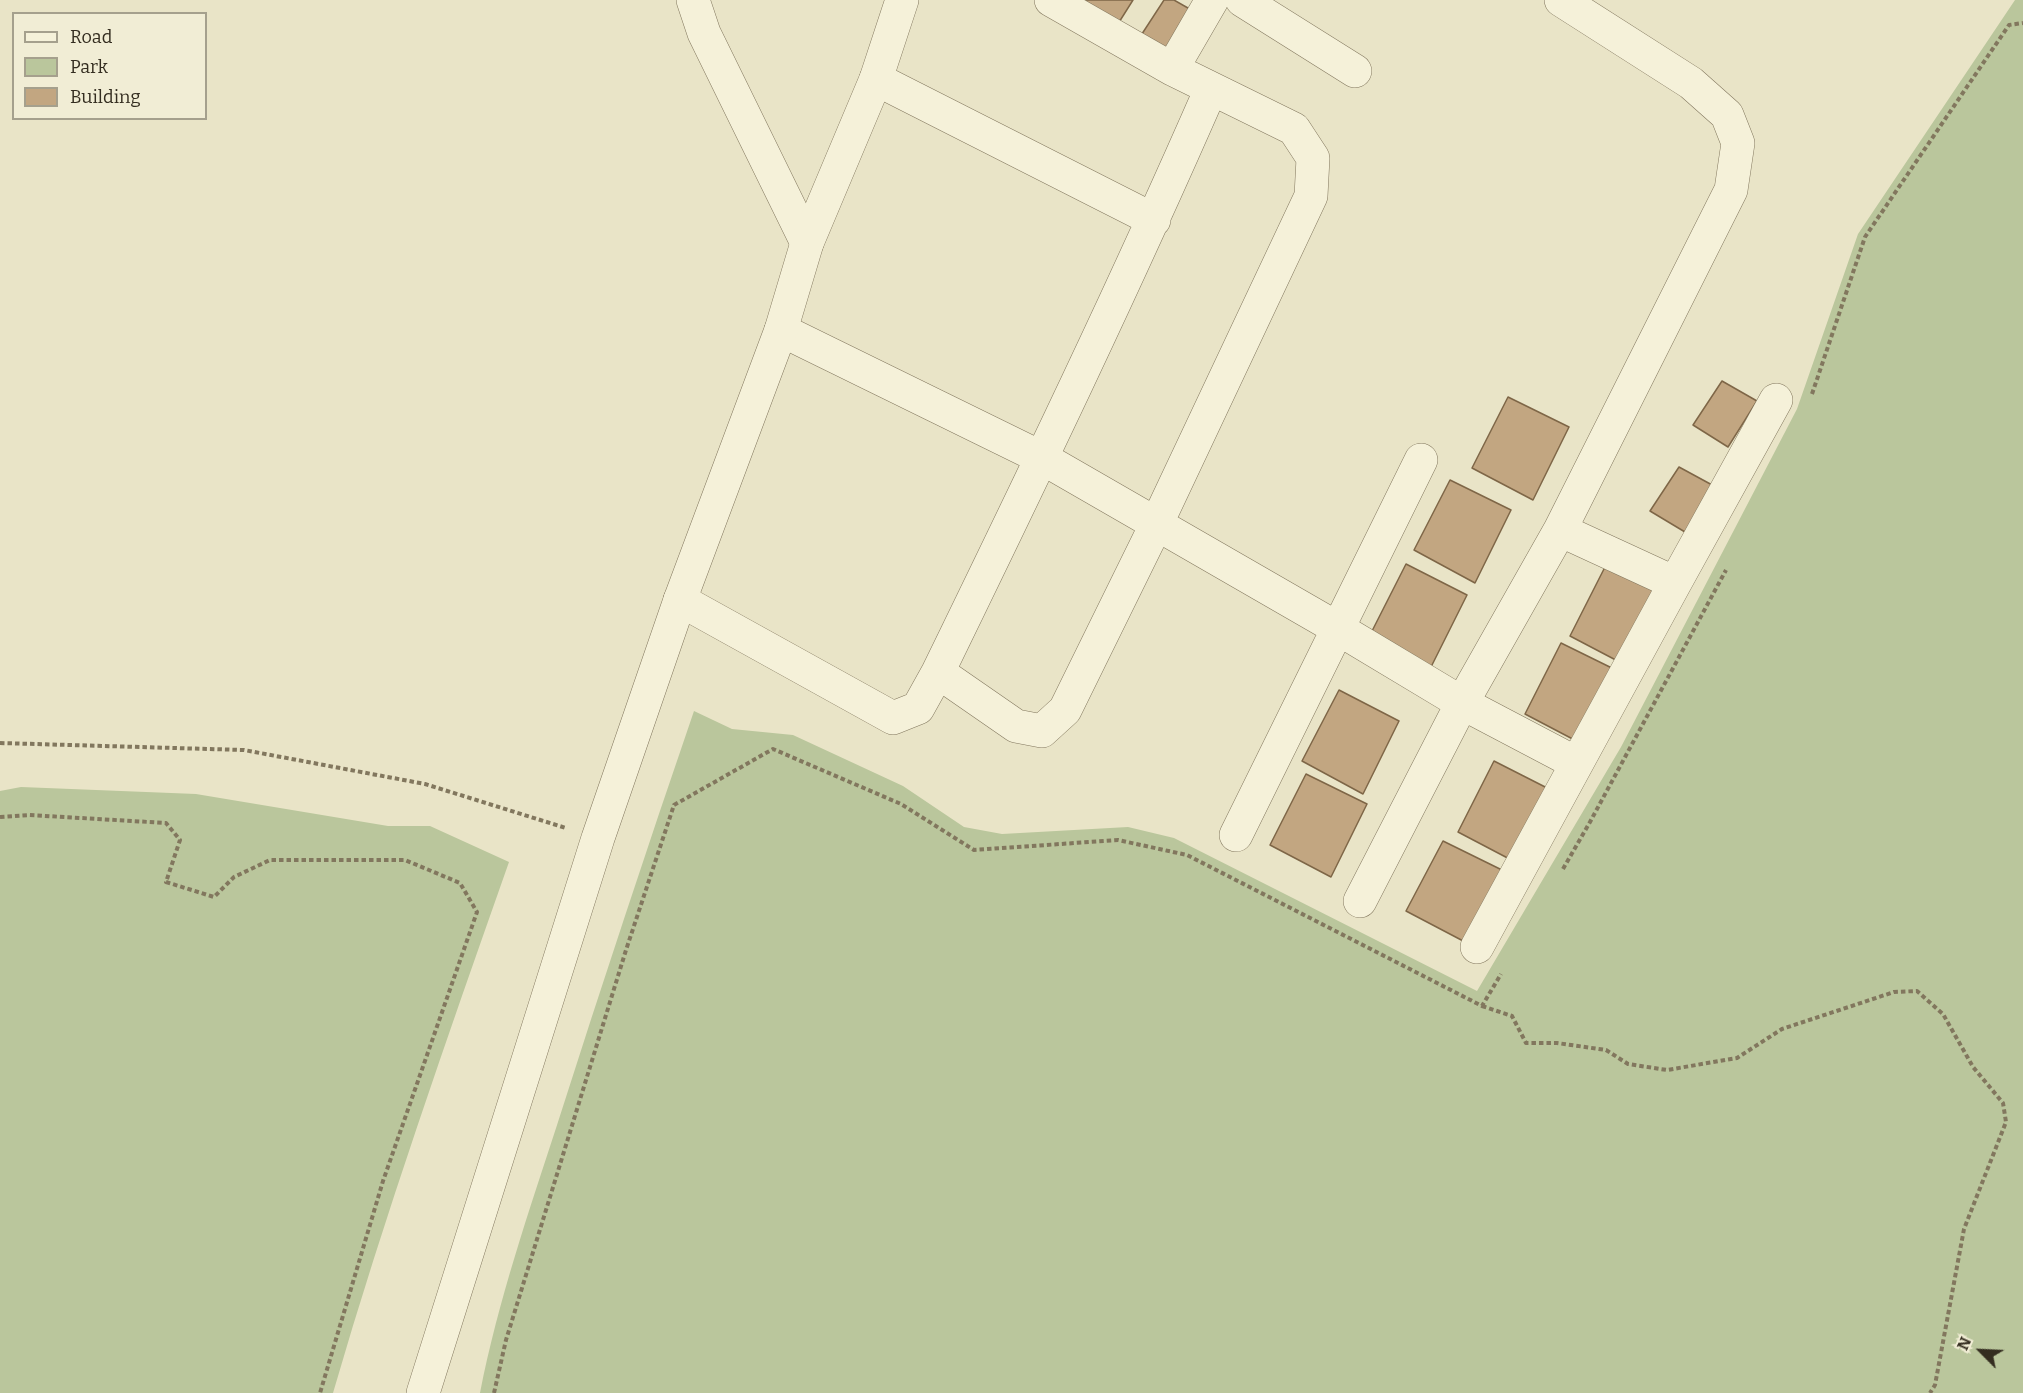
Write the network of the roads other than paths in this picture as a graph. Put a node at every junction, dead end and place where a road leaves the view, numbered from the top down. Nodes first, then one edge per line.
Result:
1 (693, 0) edge
2 (902, 0) edge
3 (1051, 0) edge
4 (1212, 0) edge
5 (1242, 0) edge
6 (1561, 0) edge
7 (1172, 69) junction
8 (1355, 71) dead end
9 (876, 79) junction
10 (1211, 89) junction
11 (1154, 220) junction
12 (807, 243) junction
13 (780, 330) junction
14 (1776, 400) dead end
15 (1042, 458) junction
16 (1421, 460) dead end
17 (1156, 525) junction
18 (1560, 530) junction
19 (1675, 582) junction
20 (680, 600) junction
21 (1337, 628) junction
22 (938, 672) junction
23 (1462, 703) junction
24 (1576, 763) junction
25 (1236, 835) dead end
26 (1360, 901) dead end
27 (1477, 948) dead end
28 (423, 1393) edge

1 - 12 street
2 - 9 street
3 - 7 street
4 - 7 street
5 - 8 street
6 - 18 street
7 - 10 street
9 - 11 street
9 - 12 street
10 - 11 street
10 - 17 street
11 - 15 street
12 - 13 street
13 - 15 street
13 - 20 street
14 - 19 street
15 - 17 street
15 - 22 street
16 - 21 street
17 - 21 street
17 - 22 street
18 - 19 street
18 - 23 street
19 - 24 street
20 - 22 street
20 - 28 street
21 - 23 street
21 - 25 street
23 - 24 street
23 - 26 street
24 - 27 street

